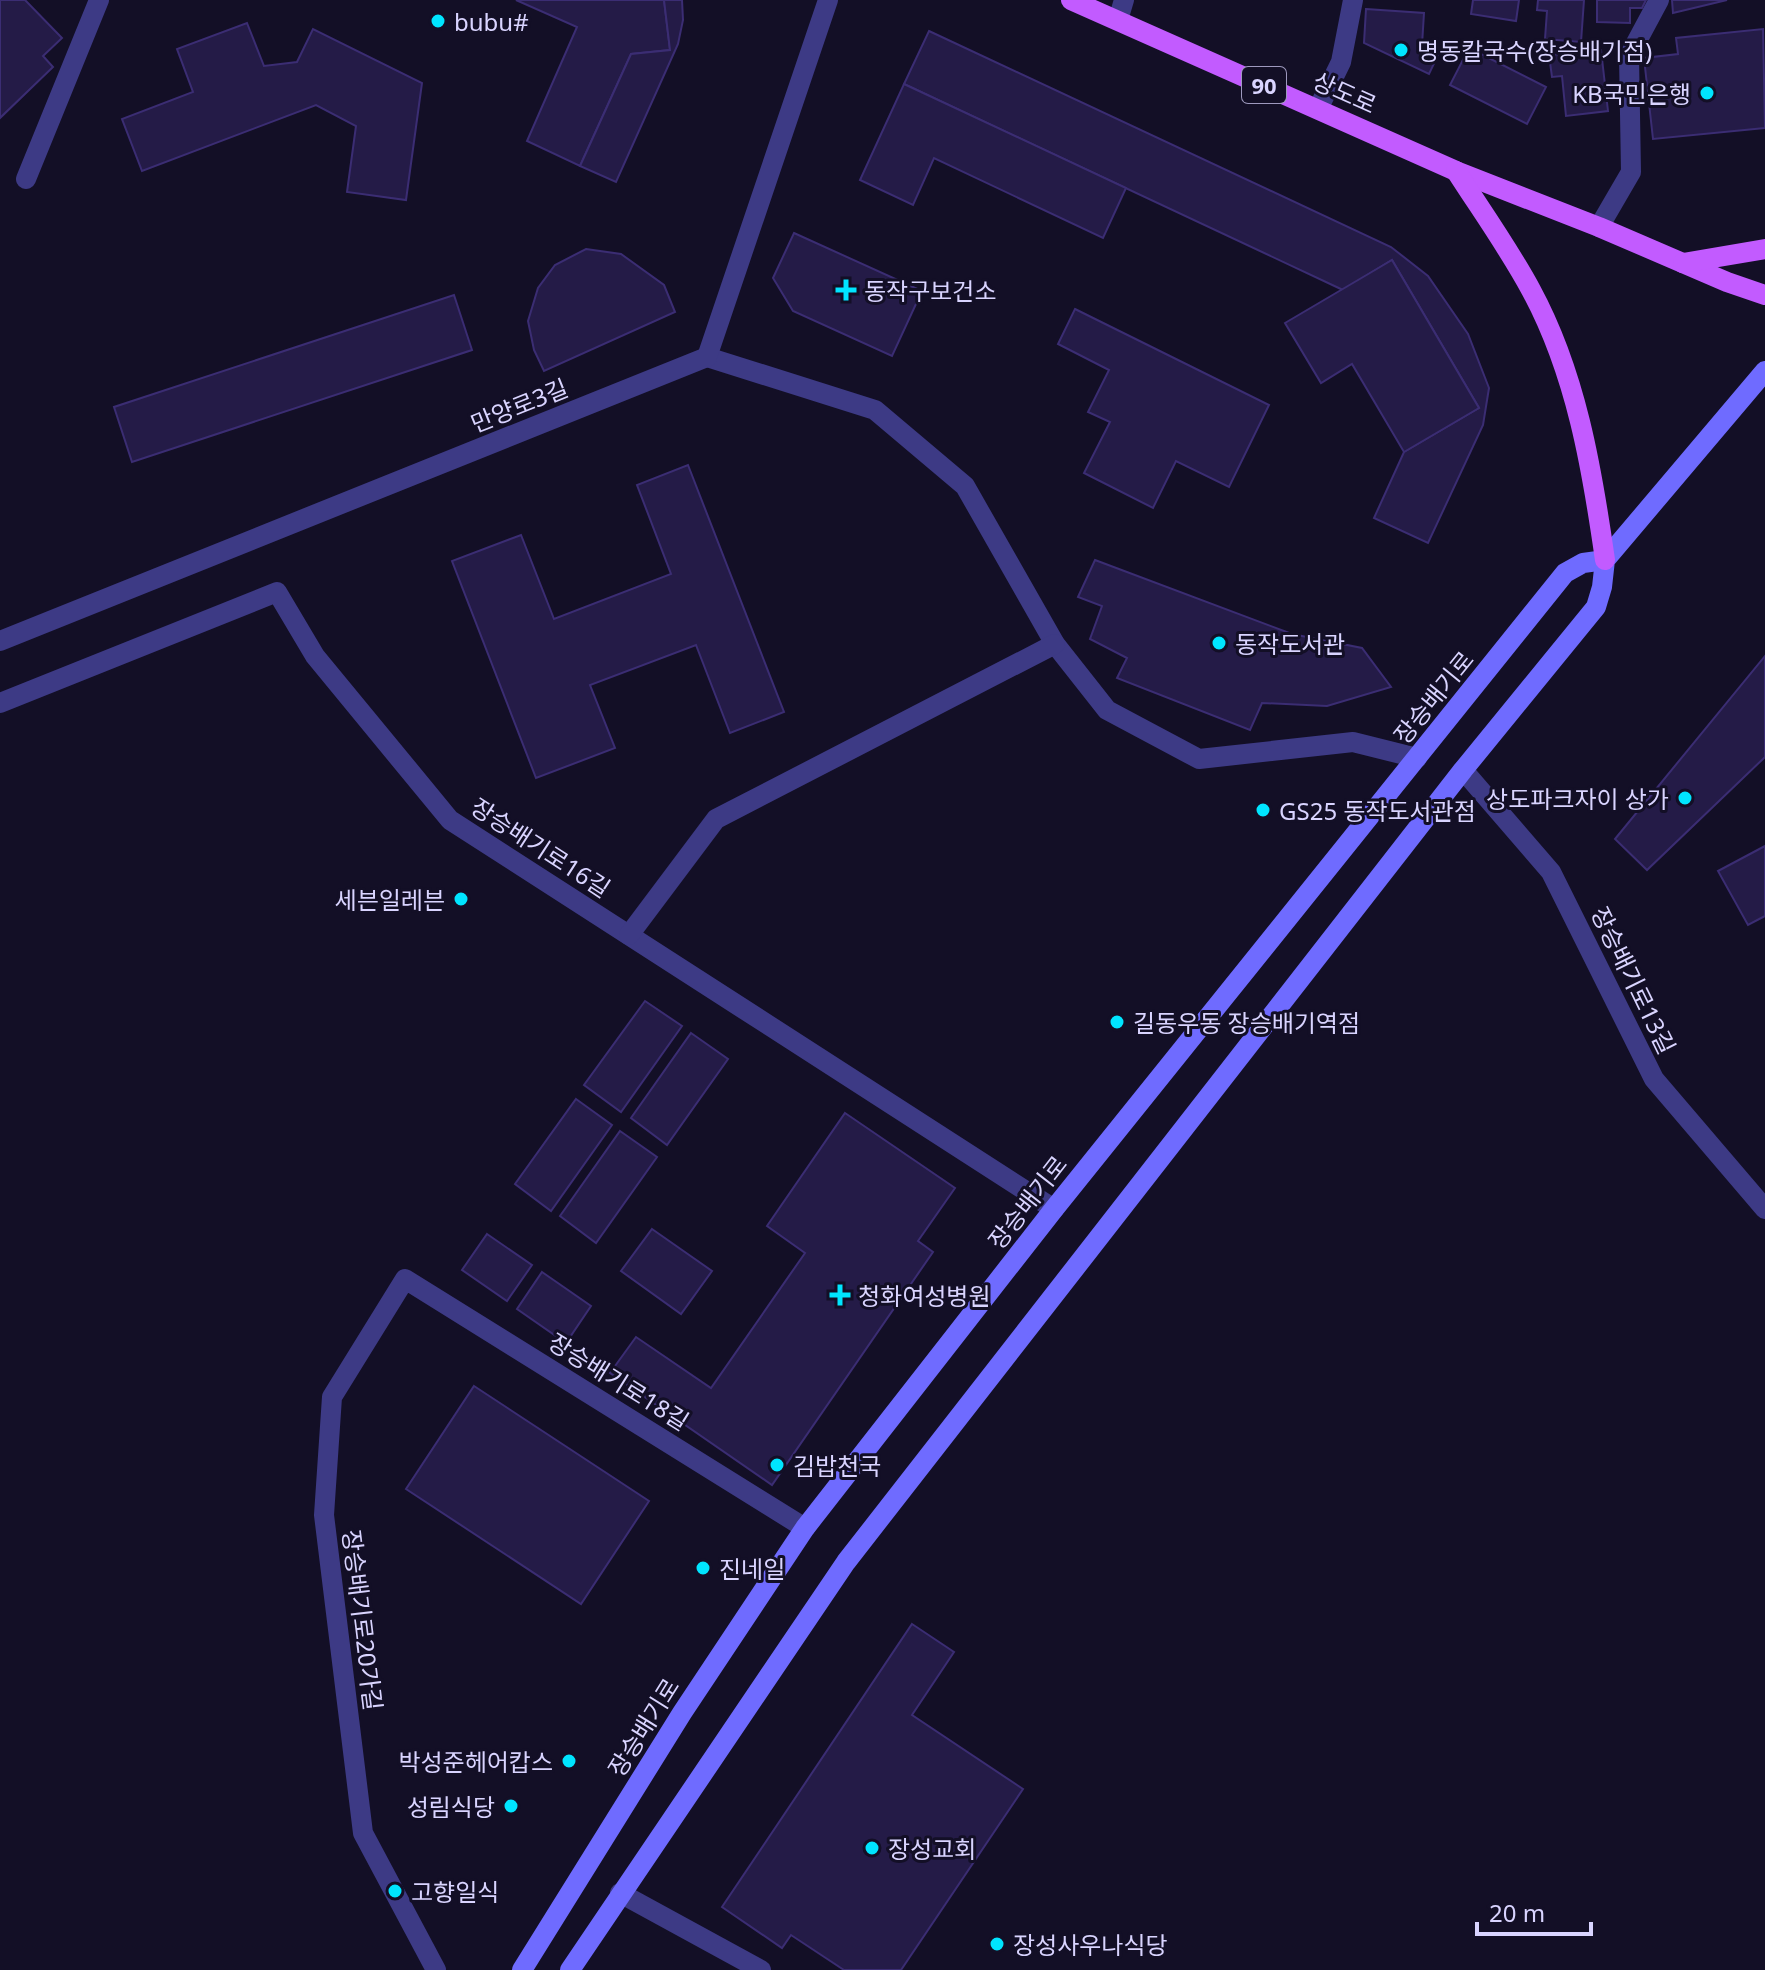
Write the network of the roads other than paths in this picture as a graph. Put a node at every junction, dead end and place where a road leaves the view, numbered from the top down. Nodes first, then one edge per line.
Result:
1 (99, 0) edge
2 (828, 0) edge
3 (1071, 0) edge
4 (1353, 0) edge
5 (1659, 0) edge
6 (1121, 10) edge
7 (1318, 109) junction
8 (1456, 171) junction
9 (26, 179) dead end
10 (1599, 227) junction
11 (1765, 249) edge
12 (1683, 263) junction
13 (1765, 295) edge
14 (707, 357) junction
15 (1763, 378) edge
16 (1605, 560) junction
17 (0, 641) edge
18 (1055, 644) junction
19 (0, 703) edge
20 (1417, 758) junction
21 (1463, 770) junction
22 (629, 935) junction
23 (1054, 1209) junction
24 (1765, 1209) edge
25 (405, 1279) joint
26 (805, 1528) junction
27 (620, 1893) junction
28 (436, 1970) edge
29 (522, 1970) edge
30 (570, 1970) edge
31 (761, 1970) edge

1 - 9 street
2 - 14 street
3 - 6 main road, 상도로 / 90
4 - 7 street
5 - 10 street
6 - 7 main road, 상도로 / 90
7 - 8 main road, 상도로 / 90
8 - 10 main road, 상도로 / 90
8 - 16 main road
10 - 12 main road, 상도로 / 90
11 - 12 main road
12 - 13 main road, 상도로 / 90
14 - 17 street, 만양로3길
14 - 18 street
15 - 16 street
16 - 20 street, 장승배기로
16 - 21 street
18 - 20 street
18 - 22 street
19 - 22 street, 장승배기로16길
20 - 23 street, 장승배기로
21 - 24 street, 장승배기로13길
21 - 27 street
22 - 23 street, 장승배기로16길
23 - 26 street, 장승배기로
25 - 26 street, 장승배기로18길
25 - 28 street, 장승배기로20가길
26 - 29 street, 장승배기로
27 - 30 street
27 - 31 street

